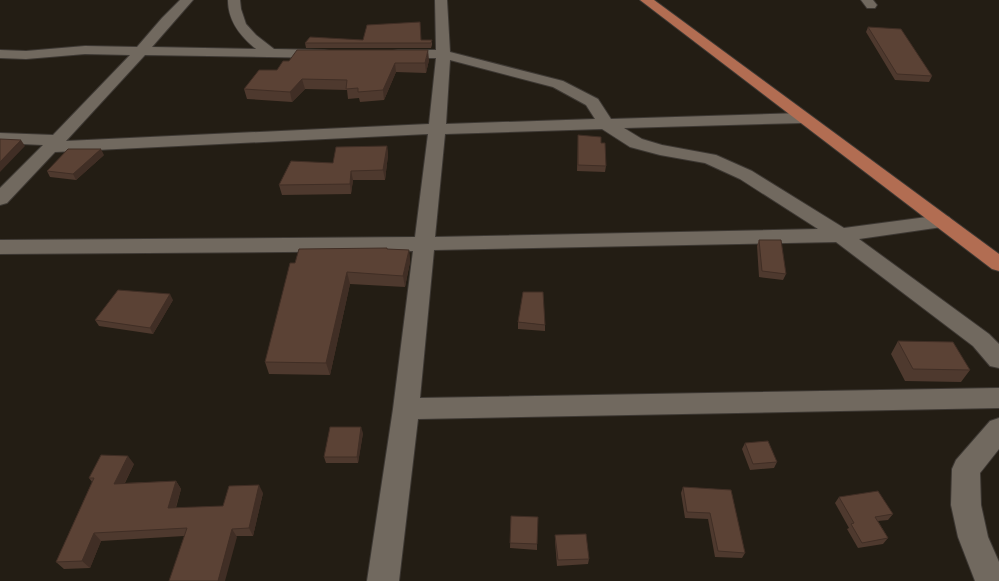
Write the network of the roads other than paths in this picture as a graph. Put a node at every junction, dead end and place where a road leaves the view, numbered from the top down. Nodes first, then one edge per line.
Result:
1 (187, 0) edge
2 (234, 0) edge
3 (441, 0) edge
4 (646, 0) edge
5 (140, 52) junction
6 (0, 54) edge
7 (272, 54) junction
8 (334, 54) edge
9 (388, 54) edge
10 (443, 54) junction
11 (802, 118) junction
12 (606, 124) junction
13 (437, 129) junction
14 (0, 138) edge
15 (55, 144) junction
16 (0, 199) edge
17 (942, 221) junction
18 (841, 235) junction
19 (425, 244) junction
20 (0, 247) edge
21 (999, 264) edge
22 (999, 359) edge
23 (999, 398) edge
24 (406, 409) junction
25 (999, 428) edge
26 (383, 581) edge
27 (991, 581) edge

1 - 5 street
2 - 7 street
3 - 10 street
4 - 11 main road
5 - 6 street
5 - 7 street
5 - 15 street
7 - 8 street
9 - 10 street
10 - 12 street
10 - 13 street
11 - 12 street
11 - 17 main road
12 - 13 street
12 - 18 street
13 - 15 street
13 - 19 street
14 - 15 street
15 - 16 street
17 - 18 street
17 - 21 main road
18 - 19 street
18 - 22 street
19 - 20 street
19 - 24 street
23 - 24 street
24 - 26 street
25 - 27 street

